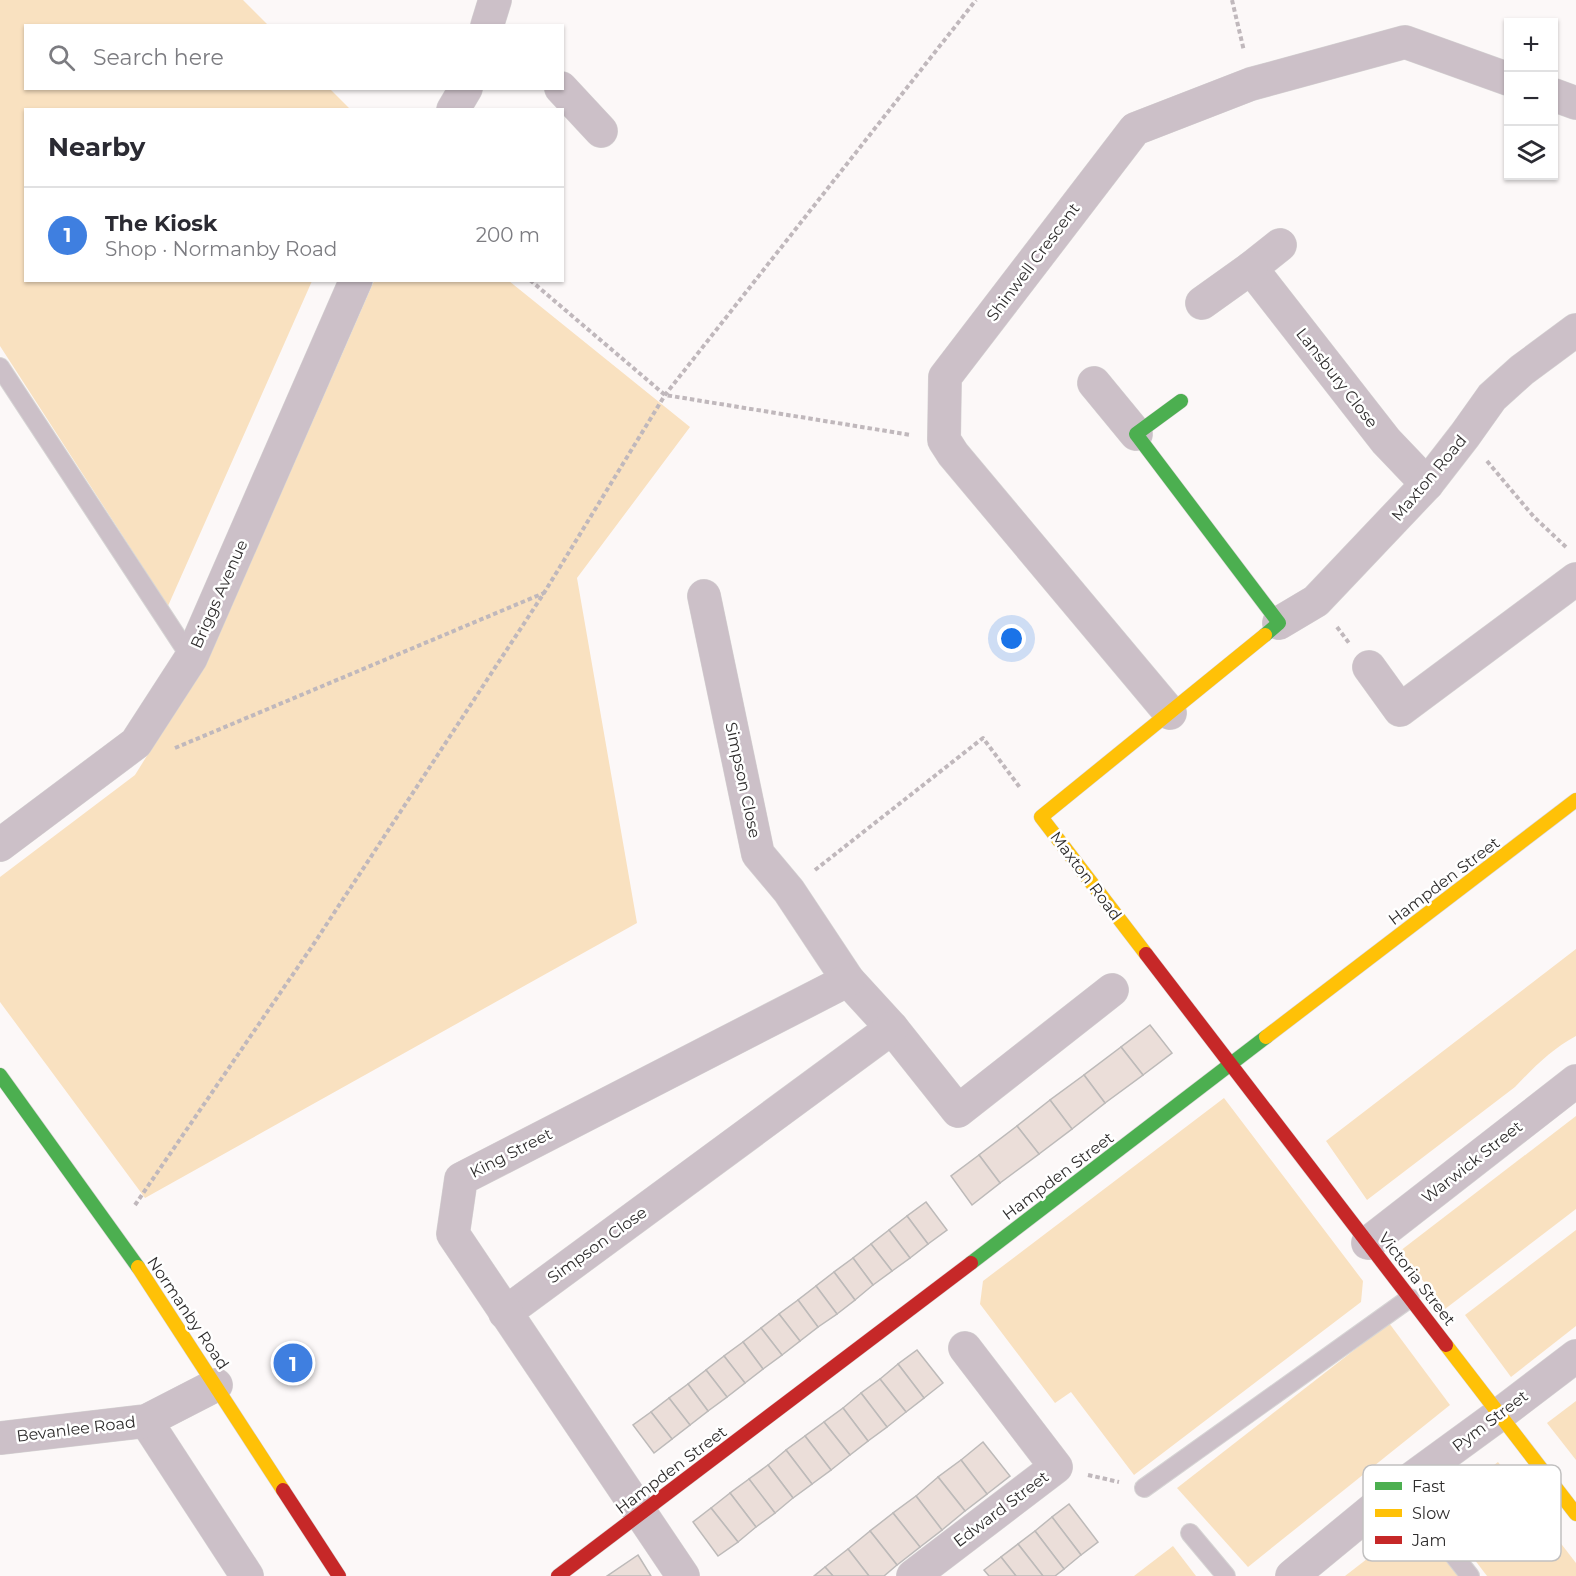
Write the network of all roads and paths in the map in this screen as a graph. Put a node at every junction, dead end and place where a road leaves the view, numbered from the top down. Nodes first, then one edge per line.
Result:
1 (976, 0) edge
2 (1232, 0) edge
3 (1504, 77) edge
4 (1251, 84) junction
5 (465, 90) edge
6 (563, 90) edge
7 (1558, 96) edge
8 (1576, 103) edge
9 (454, 108) edge
10 (601, 131) dead end
11 (1280, 245) dead end
12 (1251, 268) junction
13 (355, 282) edge
14 (532, 282) edge
15 (1202, 303) dead end
16 (1576, 330) edge
17 (0, 367) edge
18 (1094, 383) dead end
19 (665, 395) junction
20 (1181, 401) dead end
21 (1136, 434) junction
22 (1465, 435) junction
23 (944, 440) junction
24 (1427, 484) junction
25 (1572, 564) edge
26 (544, 593) junction
27 (704, 596) dead end
28 (1316, 601) junction
29 (1279, 623) junction
30 (191, 658) junction
31 (1369, 667) joint
32 (1170, 712) junction
33 (136, 743) junction
34 (1576, 800) edge
35 (1041, 816) junction
36 (0, 845) edge
37 (789, 891) junction
38 (848, 980) junction
39 (1112, 990) dead end
40 (892, 1028) junction
41 (1231, 1064) junction
42 (0, 1075) edge
43 (1576, 1081) edge
44 (114, 1235) junction
45 (1368, 1243) junction
46 (1410, 1298) junction
47 (506, 1313) junction
48 (965, 1348) dead end
49 (1576, 1356) edge
50 (216, 1385) junction
51 (1500, 1414) junction
52 (146, 1420) junction
53 (0, 1438) edge
54 (1430, 1465) edge
55 (1539, 1465) edge
56 (1144, 1488) dead end
57 (1561, 1494) edge
58 (641, 1514) junction
59 (1576, 1514) edge
60 (1363, 1517) edge
61 (1190, 1533) dead end
62 (1458, 1561) edge
63 (247, 1576) edge
64 (339, 1576) edge
65 (558, 1576) edge
66 (682, 1576) edge
67 (913, 1576) edge
68 (1226, 1576) edge
69 (1292, 1576) edge
70 (1470, 1576) edge

1 - 19 path
2 - 4 path
3 - 4 street, Shinwell Crescent
4 - 23 street, Shinwell Crescent
5 - 9 street
6 - 10 street
7 - 8 street
11 - 12 street
12 - 15 street
12 - 24 street, Lansbury Close
13 - 30 street, Briggs Avenue
14 - 19 path
16 - 22 street, Maxton Road
17 - 30 lane
18 - 21 street
19 - 23 path
19 - 26 path
20 - 21 street
21 - 29 street
22 - 24 street, Maxton Road
22 - 25 path
23 - 32 street
24 - 28 street, Maxton Road
25 - 31 street
26 - 33 path
26 - 44 path
27 - 37 street, Simpson Close
28 - 29 street, Maxton Road
28 - 31 path
29 - 32 street, Maxton Road
30 - 33 street, Briggs Avenue
32 - 35 street, Maxton Road
33 - 36 street, Briggs Avenue
34 - 41 street, Hampden Street
35 - 37 path
35 - 41 street, Maxton Road
37 - 38 street, Simpson Close
38 - 40 street, Simpson Close
38 - 47 street, King Street
39 - 40 street, Simpson Close
40 - 47 street, Simpson Close
41 - 45 street, Victoria Street
41 - 58 street, Hampden Street
42 - 44 street, Normanby Road
43 - 45 street, Warwick Street
44 - 50 street, Normanby Road
45 - 46 street, Victoria Street
46 - 51 street, Victoria Street
46 - 56 lane
47 - 58 street, King Street
48 - 67 street, Edward Street
49 - 51 street, Pym Street
50 - 52 street, Bevanlee Road
50 - 64 street, Normanby Road
51 - 54 street, Pym Street
51 - 55 street, Victoria Street
52 - 53 street, Bevanlee Road
52 - 63 street
57 - 59 street, Victoria Street
58 - 65 street, Hampden Street
58 - 66 street, King Street
60 - 69 street, Pym Street
61 - 68 lane
62 - 70 lane

